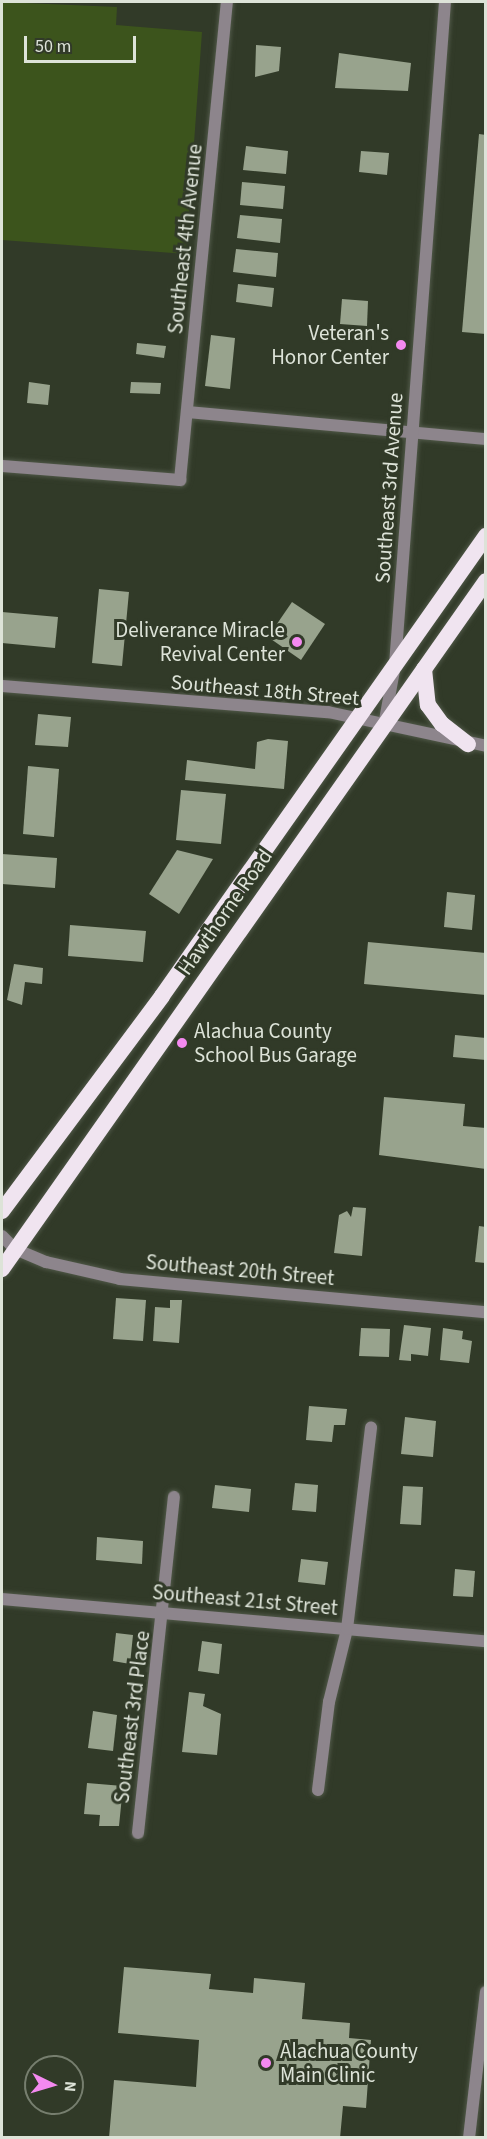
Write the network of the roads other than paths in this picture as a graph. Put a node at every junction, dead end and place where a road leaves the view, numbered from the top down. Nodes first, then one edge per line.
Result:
1 (226, 2) edge
2 (445, 2) edge
3 (188, 412) junction
4 (412, 432) junction
5 (486, 439) edge
6 (2, 466) edge
7 (486, 536) edge
8 (486, 582) edge
9 (395, 665) junction
10 (424, 669) junction
11 (2, 686) edge
12 (359, 717) junction
13 (384, 724) junction
14 (468, 744) junction
15 (486, 746) edge
16 (2, 1211) edge
17 (2, 1236) edge
18 (15, 1249) junction
19 (2, 1269) edge
20 (486, 1312) edge
21 (371, 1427) dead end
22 (174, 1497) dead end
23 (2, 1599) edge
24 (162, 1612) junction
25 (347, 1629) junction
26 (486, 1641) edge
27 (318, 1790) dead end
28 (138, 1833) dead end
29 (484, 1992) edge
30 (469, 2138) edge

1 - 3 street, Southeast 4th Avenue
2 - 4 street, Southeast 3rd Avenue
3 - 4 street
3 - 6 street, Southeast 4th Avenue
4 - 5 street
4 - 9 street, Southeast 3rd Avenue
7 - 9 highway, Hawthorne Road
8 - 10 highway, Hawthorne Road
9 - 12 highway, Hawthorne Road
9 - 13 street, Southeast 3rd Avenue
10 - 13 highway, Hawthorne Road
10 - 14 highway
11 - 12 street, Southeast 18th Street
12 - 13 street, Southeast 18th Street
12 - 16 highway, Hawthorne Road
13 - 14 street, Southeast 18th Street
13 - 18 highway, Hawthorne Road
14 - 15 street, Southeast 18th Street
17 - 18 street, Southeast 20th Street
18 - 19 highway, Hawthorne Road
18 - 20 street, Southeast 20th Street
21 - 25 street
22 - 24 street, Southeast 3rd Place
23 - 24 street, Southeast 21st Street
24 - 25 street, Southeast 21st Street
24 - 28 street, Southeast 3rd Place
25 - 26 street, Southeast 21st Street
25 - 27 street
29 - 30 street

